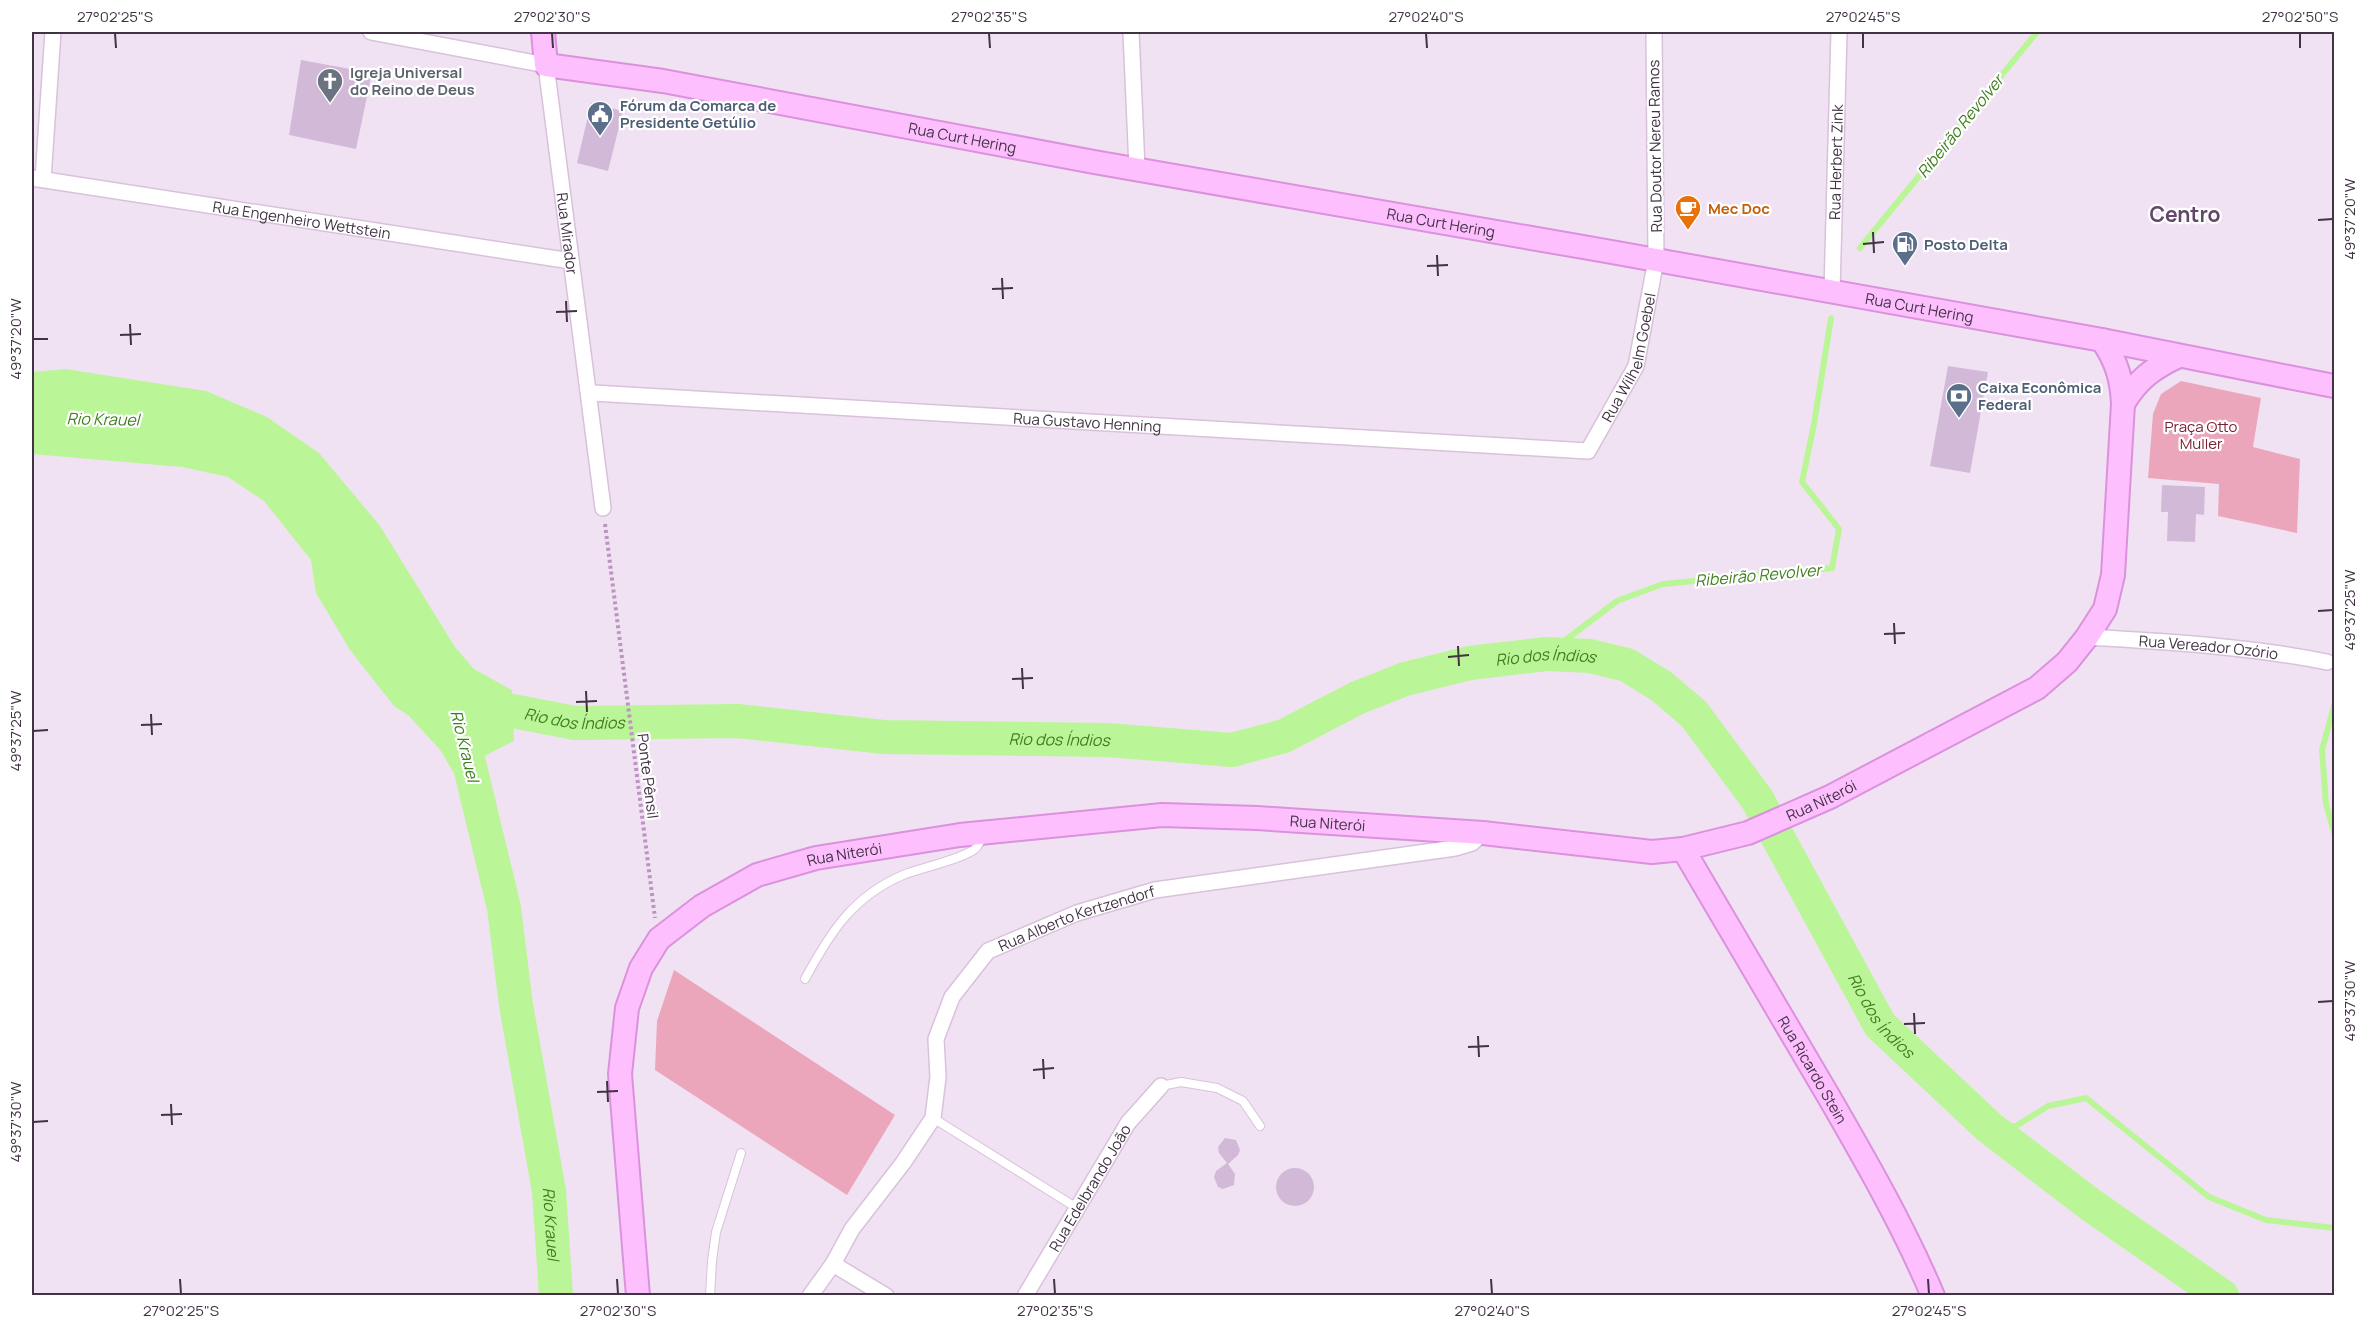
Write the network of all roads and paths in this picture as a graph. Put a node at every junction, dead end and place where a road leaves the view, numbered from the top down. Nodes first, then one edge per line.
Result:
1 (53, 32) edge
2 (371, 32) edge
3 (543, 32) edge
4 (1131, 32) edge
5 (1654, 32) edge
6 (1839, 32) edge
7 (546, 64) junction
8 (1137, 168) junction
9 (37, 179) edge
10 (1656, 260) junction
11 (572, 261) junction
12 (1832, 291) junction
13 (2102, 340) junction
14 (2179, 356) junction
15 (2334, 386) edge
16 (588, 390) junction
17 (2123, 404) junction
18 (1588, 451) joint
19 (603, 508) joint
20 (2087, 636) junction
21 (2331, 665) edge
22 (987, 832) junction
23 (1483, 833) junction
24 (1683, 849) junction
25 (659, 939) junction
26 (805, 980) dead end
27 (1161, 1086) joint
28 (933, 1118) junction
29 (1260, 1126) dead end
30 (741, 1153) dead end
31 (1077, 1208) junction
32 (833, 1264) junction
33 (638, 1296) edge
34 (710, 1296) edge
35 (810, 1296) edge
36 (886, 1296) edge
37 (1025, 1296) edge
38 (1933, 1296) edge

1 - 9 street
2 - 7 street
3 - 7 main road, Rua Mirador
4 - 8 street
5 - 10 street, Rua Doutor Nereu Ramos
6 - 12 street, Rua Herbert Zink
7 - 8 main road, Rua Curt Hering
7 - 11 street, Rua Mirador
8 - 10 main road, Rua Curt Hering
9 - 11 street, Rua Engenheiro Wettstein
10 - 12 main road, Rua Curt Hering
10 - 18 street, Rua Wilhelm Goebel
11 - 16 street, Rua Mirador
12 - 13 main road, Rua Curt Hering
13 - 14 main road, Rua Curt Hering
13 - 17 main road, Rua Niterói
14 - 15 main road, Rua Curt Hering
14 - 17 main road
16 - 18 street, Rua Gustavo Henning
16 - 19 street, Rua Mirador
17 - 20 main road, Rua Niterói
19 - 25 path, Ponte Pênsil
20 - 21 street, Rua Vereador Ozório
20 - 24 main road, Rua Niterói
22 - 23 main road, Rua Niterói
22 - 25 main road, Rua Niterói
22 - 26 lane
23 - 24 main road, Rua Niterói
23 - 28 street, Rua Alberto Kertzendorf
24 - 38 main road, Rua Ricardo Stein
25 - 33 main road, Rua Niterói
27 - 29 lane
27 - 31 street, Rua Edelbrando João
28 - 31 lane
28 - 32 street, Rua Alberto Kertzendorf
30 - 34 lane
31 - 37 street, Rua Edelbrando João
32 - 35 street
32 - 36 street

